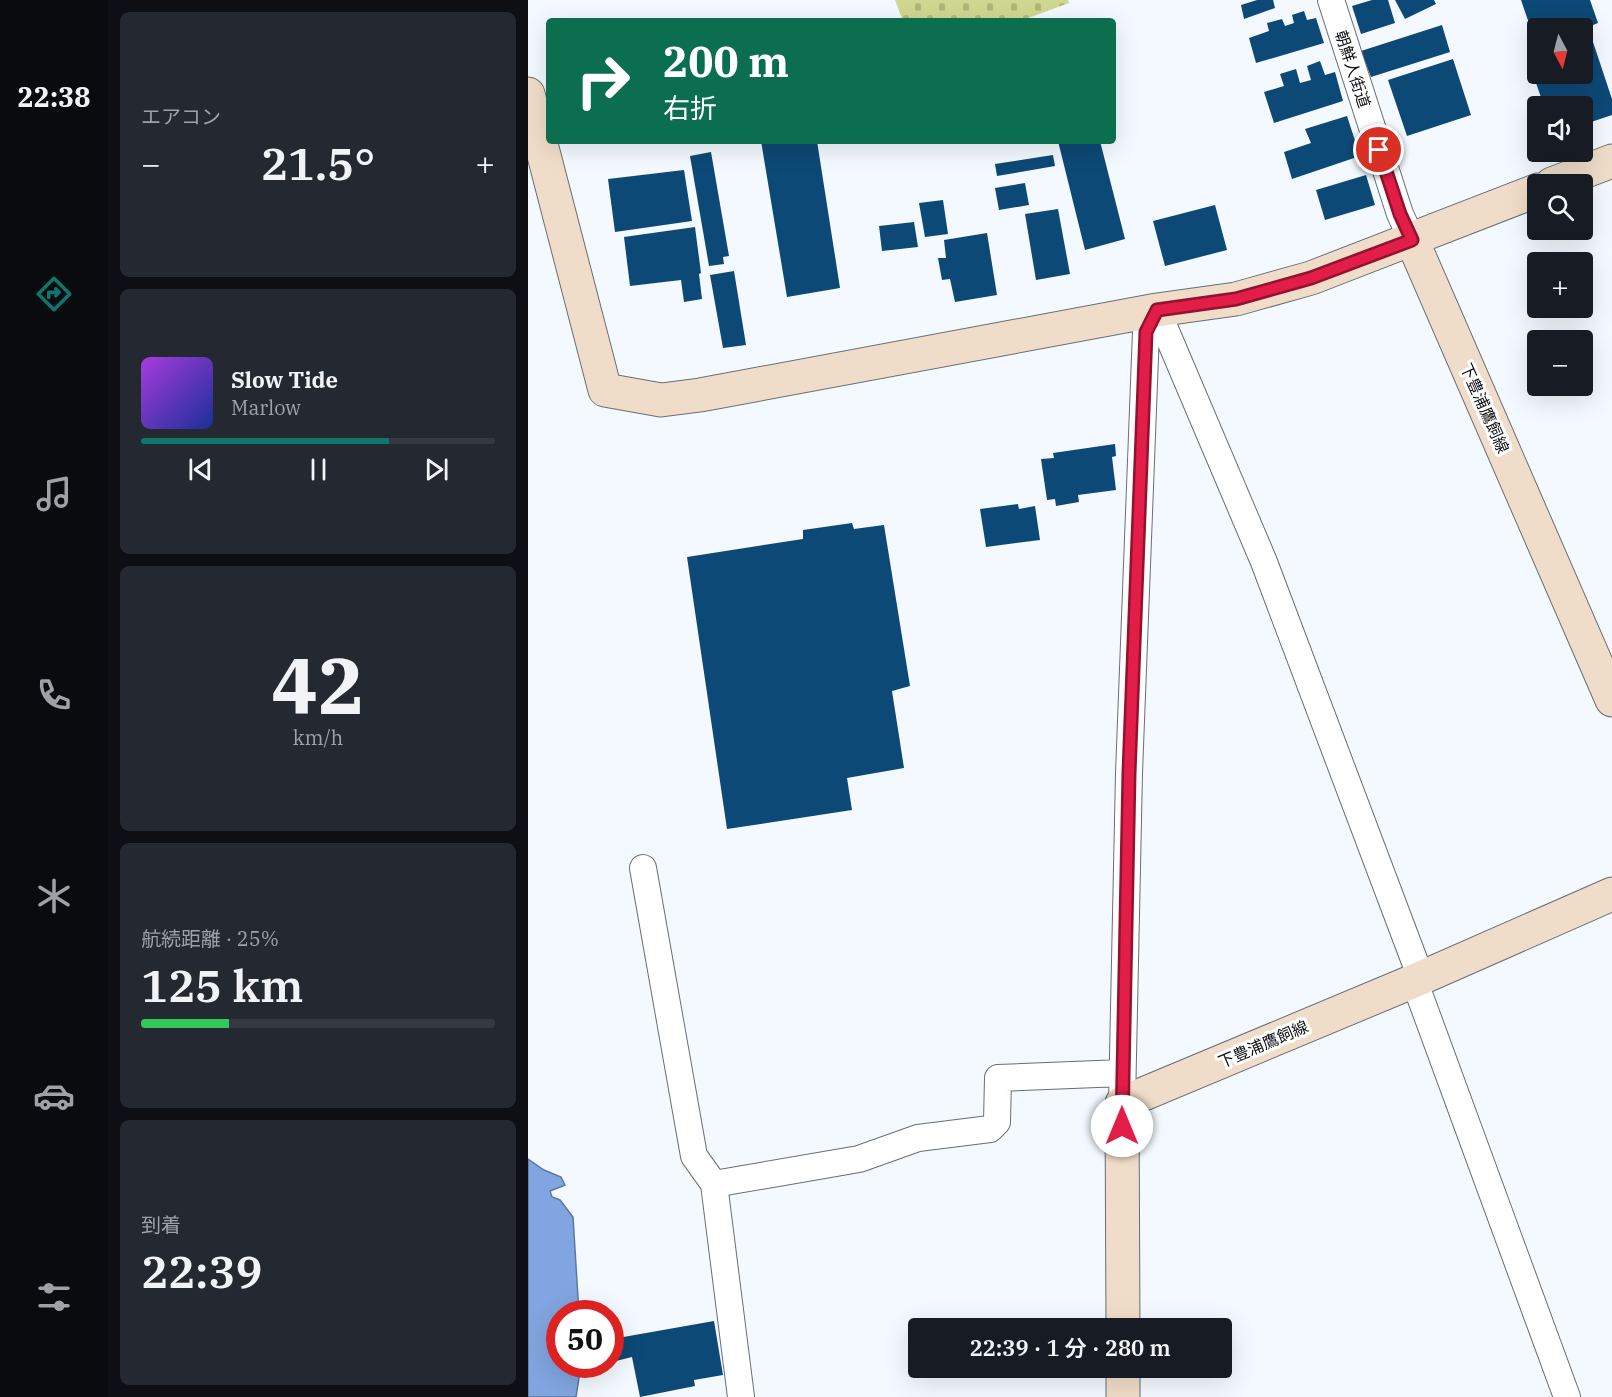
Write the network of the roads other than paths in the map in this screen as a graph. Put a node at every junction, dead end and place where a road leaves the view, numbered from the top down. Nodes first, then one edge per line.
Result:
1 (1331, 0) edge
2 (528, 94) edge
3 (1612, 161) edge
4 (1578, 174) edge
5 (1527, 194) edge
6 (1412, 240) junction
7 (1157, 310) junction
8 (1612, 700) edge
9 (643, 868) dead end
10 (1612, 894) edge
11 (1421, 978) junction
12 (1122, 1088) junction
13 (714, 1184) junction
14 (1123, 1318) edge
15 (1123, 1378) edge
16 (741, 1397) edge
17 (1123, 1397) edge
18 (1568, 1397) edge

1 - 6 street, 朝鮮人街道
2 - 7 main road
3 - 4 main road
5 - 6 main road
6 - 7 main road
6 - 8 main road, 下豊浦鷹飼線
7 - 11 street
7 - 12 street
9 - 13 street
10 - 11 main road, 下豊浦鷹飼線
11 - 12 main road, 下豊浦鷹飼線
11 - 18 street
12 - 13 street
12 - 14 main road
13 - 16 street
15 - 17 main road

